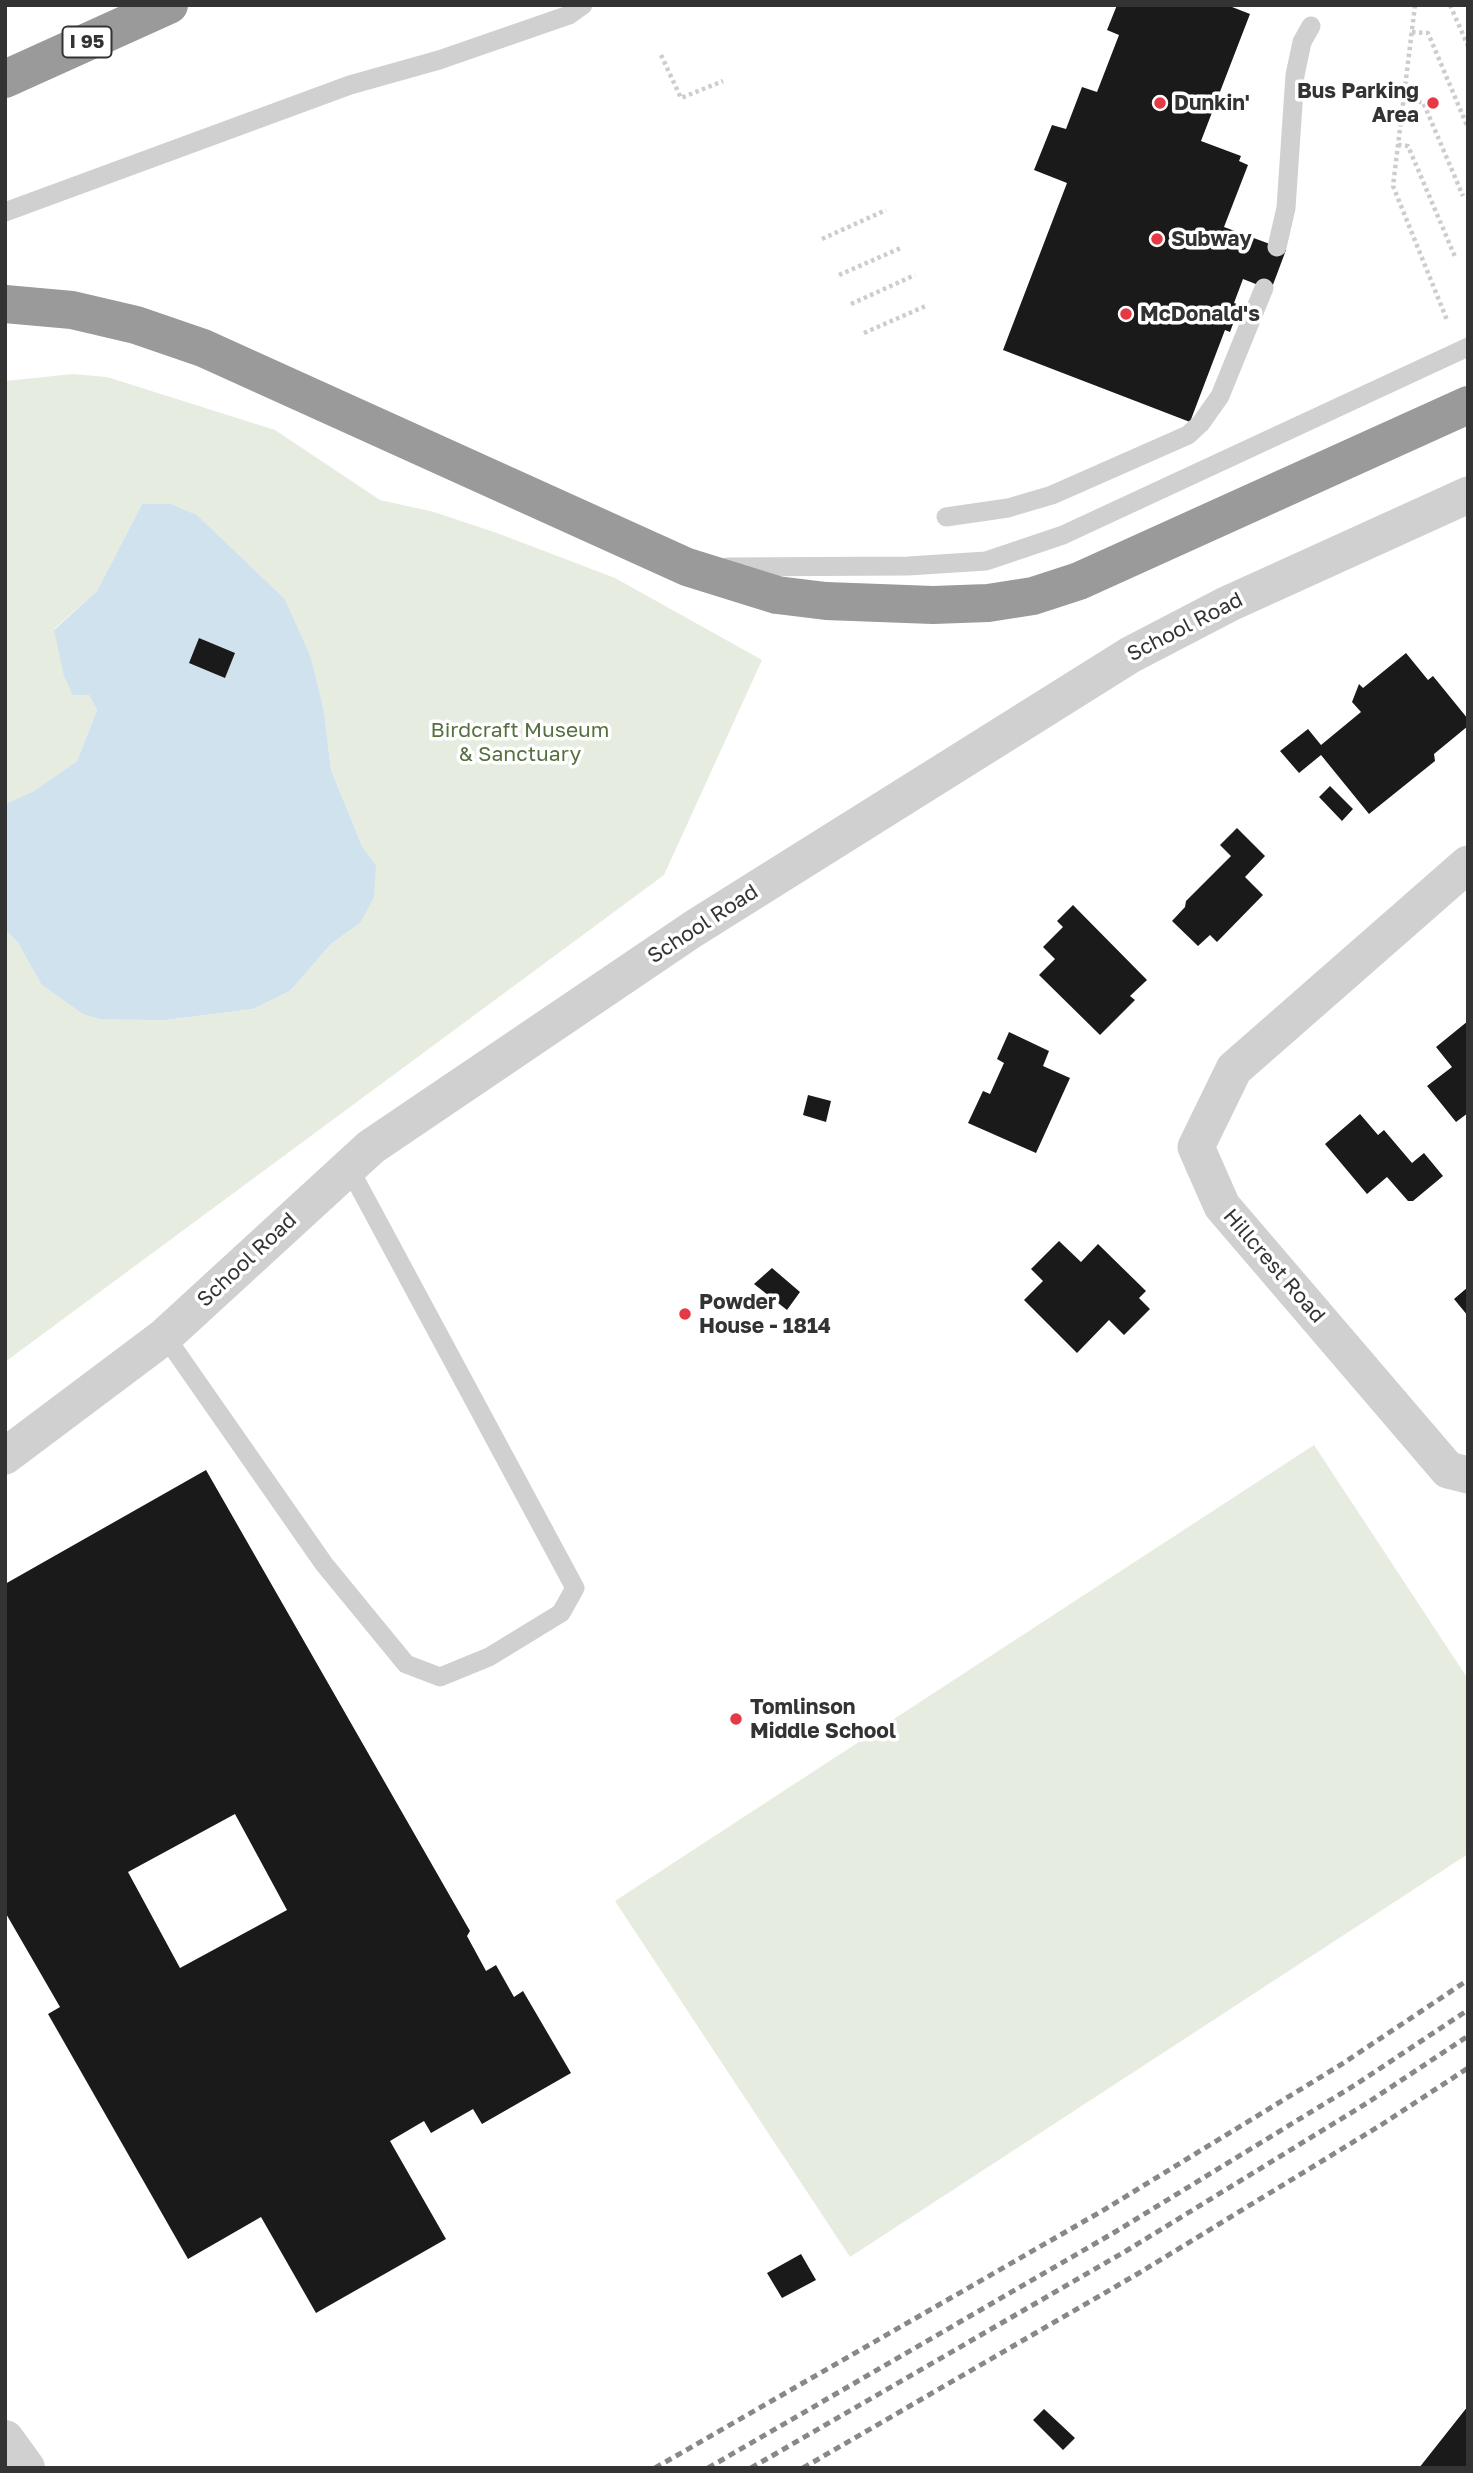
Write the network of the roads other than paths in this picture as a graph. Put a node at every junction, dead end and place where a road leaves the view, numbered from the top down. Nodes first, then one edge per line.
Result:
1 (169, 5) edge
2 (583, 5) edge
3 (1311, 26) dead end
4 (5, 79) edge
5 (5, 212) edge
6 (1278, 247) dead end
7 (1264, 288) dead end
8 (5, 303) edge
9 (1468, 347) edge
10 (1468, 405) edge
11 (1468, 495) edge
12 (946, 517) dead end
13 (687, 567) junction
14 (1468, 864) edge
15 (348, 1166) junction
16 (165, 1336) junction
17 (5, 1456) edge
18 (1468, 1475) edge
19 (5, 2439) edge
20 (26, 2468) edge

1 - 4 highway, I 95
2 - 5 lane
3 - 6 lane
7 - 12 lane
8 - 13 highway
9 - 13 lane
10 - 13 highway
11 - 15 street, School Road
14 - 18 street, Hillcrest Road
15 - 16 street, School Road
15 - 16 lane
16 - 17 street, School Road
19 - 20 street

